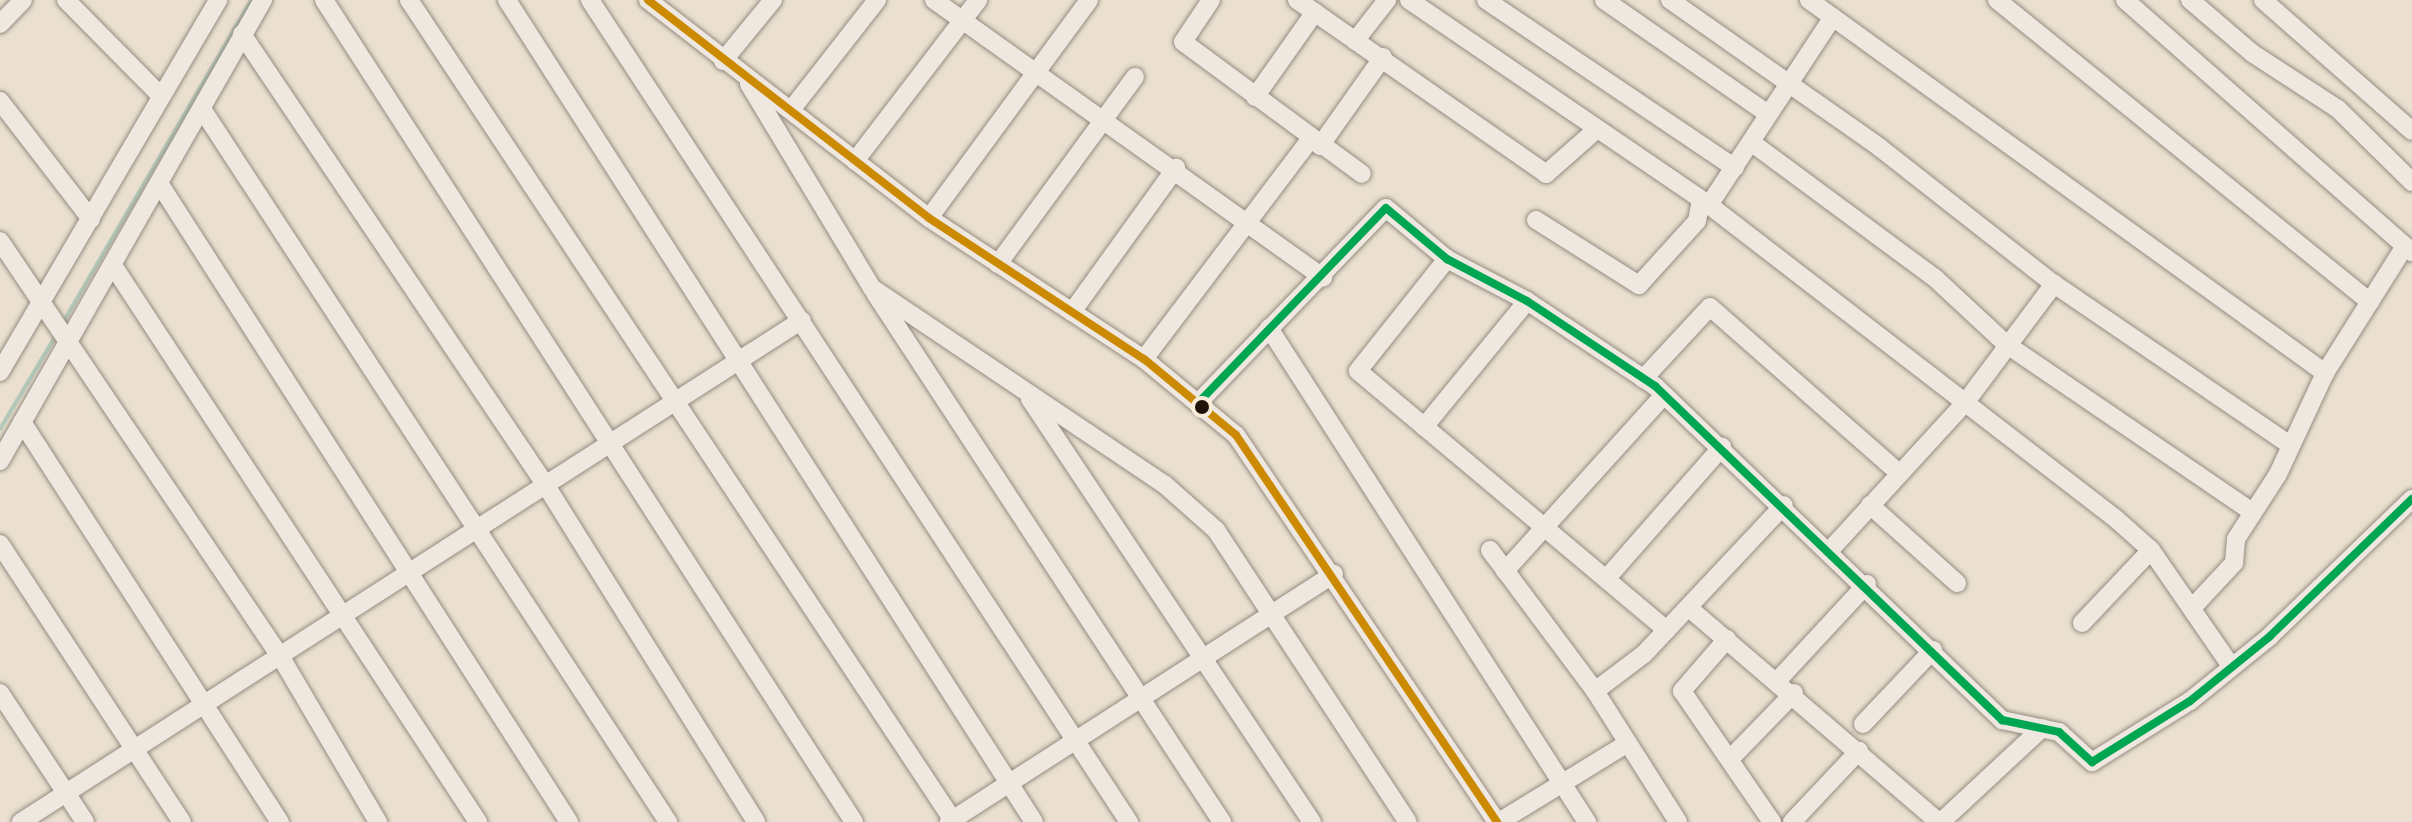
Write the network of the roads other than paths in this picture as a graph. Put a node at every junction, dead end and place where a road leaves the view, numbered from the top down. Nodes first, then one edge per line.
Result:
1 (23, 0) edge
2 (66, 0) edge
3 (218, 0) edge
4 (263, 0) edge
5 (324, 0) edge
6 (409, 0) edge
7 (507, 0) edge
8 (590, 0) edge
9 (648, 0) edge
10 (773, 0) edge
11 (877, 0) edge
12 (934, 0) edge
13 (978, 0) edge
14 (1089, 0) edge
15 (1211, 0) edge
16 (1297, 0) edge
17 (1387, 0) edge
18 (1409, 0) edge
19 (1486, 0) edge
20 (1604, 0) edge
21 (1670, 0) edge
22 (1809, 0) edge
23 (1997, 0) edge
24 (2125, 0) edge
25 (2190, 0) edge
26 (2263, 0) edge
27 (87, 8) edge
28 (1315, 12) junction
29 (1833, 17) junction
30 (961, 20) junction
31 (0, 24) edge
32 (242, 34) junction
33 (1355, 41) junction
34 (1383, 57) junction
35 (723, 61) junction
36 (1036, 72) junction
37 (743, 73) junction
38 (1135, 77) dead end
39 (1787, 86) junction
40 (161, 96) junction
41 (1255, 97) junction
42 (0, 101) edge
43 (202, 109) junction
44 (791, 110) junction
45 (1768, 114) junction
46 (1100, 120) junction
47 (1597, 129) junction
48 (2412, 131) edge
49 (1316, 142) junction
50 (1755, 145) junction
51 (855, 161) junction
52 (1176, 168) junction
53 (1735, 168) junction
54 (1362, 174) dead end
55 (2412, 182) edge
56 (159, 183) junction
57 (1704, 205) junction
58 (929, 218) junction
59 (1245, 218) junction
60 (91, 219) junction
61 (1536, 220) dead end
62 (0, 241) edge
63 (2409, 249) edge
64 (1447, 259) junction
65 (998, 264) junction
66 (114, 267) junction
67 (1323, 277) junction
68 (2054, 284) junction
69 (872, 288) junction
70 (1527, 301) junction
71 (2370, 302) junction
72 (41, 307) junction
73 (1072, 312) junction
74 (802, 320) junction
75 (1269, 328) junction
76 (64, 331) junction
77 (2006, 344) junction
78 (738, 359) junction
79 (1144, 359) junction
80 (0, 372) edge
81 (2325, 373) junction
82 (1643, 379) junction
83 (1022, 388) junction
84 (1664, 395) junction
85 (679, 399) junction
86 (1199, 402) junction
87 (1965, 403) junction
88 (22, 422) junction
89 (1424, 427) junction
90 (611, 442) junction
91 (2290, 445) junction
92 (1722, 447) junction
93 (0, 461) edge
94 (1898, 472) junction
95 (545, 484) junction
96 (2412, 499) edge
97 (1784, 505) junction
98 (1870, 505) junction
99 (2251, 511) junction
100 (1549, 527) junction
101 (473, 531) junction
102 (0, 544) edge
103 (1831, 549) junction
104 (1490, 550) dead end
105 (2151, 550) junction
106 (409, 571) junction
107 (1505, 571) junction
108 (1334, 574) junction
109 (1606, 579) junction
110 (1957, 583) dead end
111 (1867, 584) junction
112 (1689, 608) junction
113 (2192, 608) junction
114 (343, 614) junction
115 (1273, 615) junction
116 (2082, 623) dead end
117 (1667, 630) junction
118 (1727, 639) junction
119 (1933, 650) junction
120 (279, 654) junction
121 (1207, 657) junction
122 (2229, 663) junction
123 (1778, 680) junction
124 (1595, 691) junction
125 (0, 693) edge
126 (1794, 693) junction
127 (1143, 698) junction
128 (202, 703) junction
129 (1863, 724) dead end
130 (2042, 728) junction
131 (1075, 739) junction
132 (1628, 743) junction
133 (133, 748) junction
134 (1859, 751) junction
135 (1730, 759) junction
136 (1561, 782) junction
137 (1010, 785) junction
138 (66, 791) junction
139 (952, 821) edge
140 (21, 822) edge
141 (85, 822) edge
142 (182, 822) edge
143 (280, 822) edge
144 (378, 822) edge
145 (478, 822) edge
146 (569, 822) edge
147 (668, 822) edge
148 (756, 822) edge
149 (854, 822) edge
150 (1034, 822) edge
151 (1129, 822) edge
152 (1222, 822) edge
153 (1312, 822) edge
154 (1408, 822) edge
155 (1498, 822) edge
156 (1587, 822) edge
157 (1678, 822) edge
158 (1772, 822) edge
159 (1792, 822) edge
160 (1940, 822) edge

1 - 31 street
2 - 27 street
3 - 40 street
4 - 32 street
5 - 90 street
6 - 85 street
7 - 78 street
8 - 74 street
9 - 35 street
10 - 35 street
11 - 44 street
12 - 30 street
13 - 30 street
14 - 36 street
15 - 41 street
16 - 28 street
17 - 33 street
18 - 47 street
19 - 53 street
20 - 45 street
21 - 39 street
22 - 29 street
23 - 71 street
24 - 63 street
25 - 55 street
26 - 48 street
27 - 40 street
28 - 33 street
28 - 41 street
29 - 39 street
29 - 81 street
30 - 36 street
30 - 51 street
32 - 43 street
32 - 95 street
33 - 34 street
34 - 47 street
34 - 49 street
35 - 37 street
36 - 46 street
36 - 58 street
37 - 44 street
37 - 69 street
38 - 46 street
39 - 45 street
39 - 68 street
40 - 60 street
41 - 49 street
42 - 60 street
43 - 56 street
43 - 101 street
44 - 51 street
45 - 50 street
46 - 52 street
46 - 65 street
47 - 57 street
49 - 54 street
49 - 59 street
50 - 53 street
50 - 77 street
51 - 58 street
52 - 59 street
52 - 73 street
53 - 57 street
56 - 66 street
56 - 106 street
57 - 61 street
57 - 87 street
58 - 65 street
59 - 67 street
59 - 79 street
60 - 72 street
62 - 72 street
63 - 71 street
64 - 67 street
64 - 70 street
64 - 89 street
65 - 73 street
66 - 76 street
66 - 114 street
67 - 75 street
68 - 77 street
68 - 91 street
69 - 83 street
69 - 127 street
70 - 82 street
70 - 89 street
71 - 81 street
72 - 76 street
72 - 80 street
73 - 79 street
74 - 78 street
74 - 131 street
75 - 86 street
75 - 136 street
76 - 88 street
76 - 120 street
77 - 87 street
77 - 99 street
78 - 85 street
78 - 137 street
79 - 86 street
81 - 91 street
82 - 84 street
82 - 94 street
83 - 115 street
83 - 121 street
84 - 92 street
84 - 100 street
85 - 90 street
85 - 139 street
86 - 108 street
87 - 94 street
87 - 105 street
88 - 93 street
88 - 128 street
89 - 100 street
90 - 95 street
90 - 149 street
91 - 99 street
92 - 97 street
92 - 109 street
94 - 98 street
95 - 101 street
95 - 148 street
96 - 122 street
97 - 103 street
97 - 112 street
98 - 103 street
98 - 110 street
99 - 113 street
100 - 107 street
100 - 109 street
101 - 106 street
101 - 147 street
102 - 133 street
103 - 111 street
104 - 107 street
105 - 113 street
105 - 116 street
106 - 114 street
106 - 146 street
107 - 124 street
108 - 115 street
108 - 155 street
109 - 117 street
111 - 119 street
111 - 123 street
112 - 117 street
112 - 118 street
113 - 122 street
114 - 120 street
114 - 145 street
115 - 121 street
115 - 154 street
117 - 124 street
118 - 123 street
118 - 135 street
119 - 129 street
119 - 130 street
120 - 128 street
120 - 144 street
121 - 127 street
121 - 153 street
122 - 130 street
123 - 126 street
124 - 132 street
125 - 138 street
126 - 134 street
126 - 135 street
127 - 131 street
127 - 152 street
128 - 133 street
128 - 143 street
130 - 160 street
131 - 137 street
131 - 151 street
132 - 136 street
132 - 157 street
133 - 138 street
133 - 142 street
134 - 159 street
134 - 160 street
135 - 158 street
136 - 155 street
136 - 156 street
137 - 139 street
137 - 150 street
138 - 140 street
138 - 141 street

